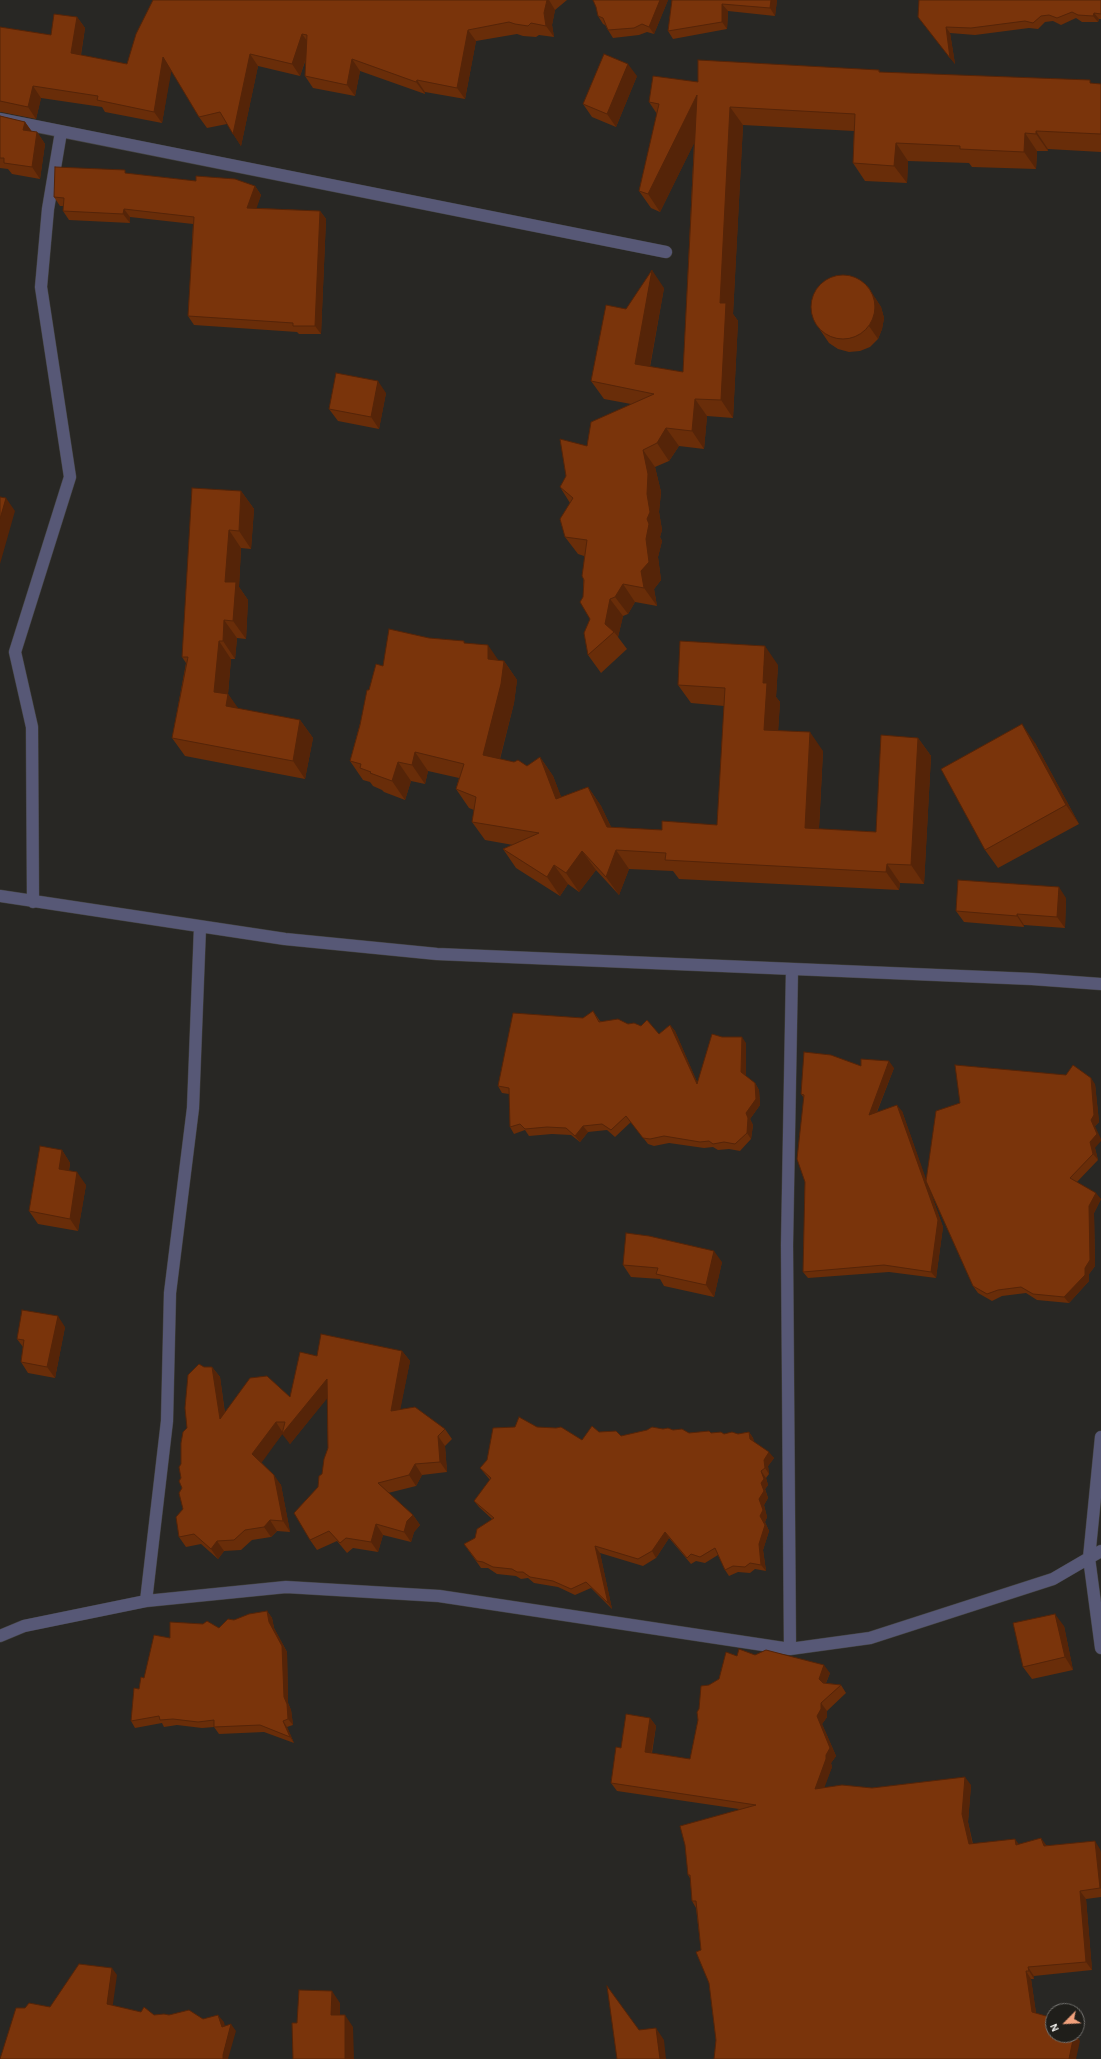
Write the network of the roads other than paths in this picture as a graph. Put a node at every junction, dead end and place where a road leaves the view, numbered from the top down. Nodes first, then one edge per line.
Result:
1 (0, 119) edge
2 (61, 132) junction
3 (666, 252) dead end
4 (0, 896) edge
5 (33, 902) junction
6 (200, 927) junction
7 (792, 969) junction
8 (1101, 984) edge
9 (1101, 1437) edge
10 (1101, 1551) edge
11 (1089, 1558) junction
12 (146, 1601) junction
13 (0, 1636) edge
14 (1101, 1648) edge
15 (790, 1649) junction

1 - 2 street
2 - 3 street
2 - 5 street
4 - 5 street
5 - 6 street
6 - 7 street
6 - 12 street
7 - 8 street
7 - 15 street
9 - 11 street
10 - 11 street
11 - 14 street
11 - 15 street
12 - 13 street
12 - 15 street

